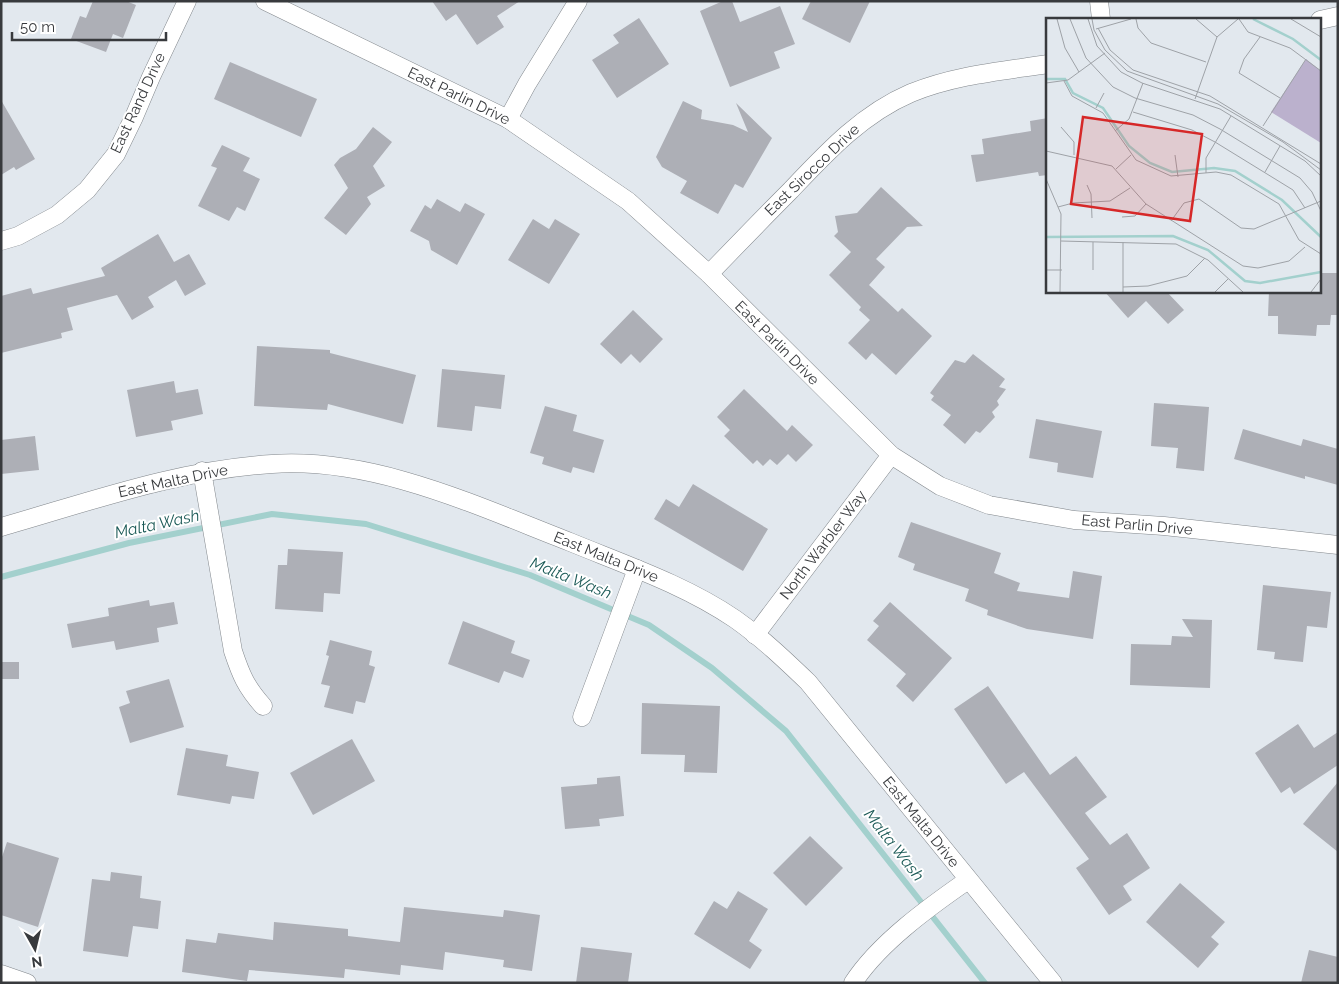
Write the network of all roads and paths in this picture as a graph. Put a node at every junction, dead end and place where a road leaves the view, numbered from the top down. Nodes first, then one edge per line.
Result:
1 (187, 1) edge
2 (265, 1) edge
3 (578, 1) edge
4 (1099, 1) edge
5 (1338, 16) edge
6 (1102, 18) edge
7 (1322, 20) edge
8 (1046, 64) edge
9 (508, 119) junction
10 (1, 242) edge
11 (709, 274) junction
12 (891, 456) junction
13 (202, 471) junction
14 (1, 527) edge
15 (1338, 545) edge
16 (637, 569) junction
17 (755, 635) junction
18 (263, 706) dead end
19 (582, 717) dead end
20 (968, 880) junction
21 (1, 974) edge
22 (27, 983) edge
23 (853, 983) edge
24 (1053, 983) edge

1 - 10 street, East Rand Drive
2 - 9 street, East Parlin Drive
3 - 9 street
4 - 6 street
5 - 7 street
8 - 11 street, East Sirocco Drive
9 - 11 street, East Parlin Drive
11 - 12 street, East Parlin Drive
12 - 15 street, East Parlin Drive
12 - 17 street, North Warbler Way
13 - 14 street, East Malta Drive
13 - 16 street, East Malta Drive
13 - 18 street
16 - 17 street, East Malta Drive
16 - 19 street
17 - 20 street, East Malta Drive
20 - 23 street
20 - 24 street, East Malta Drive
21 - 22 street

